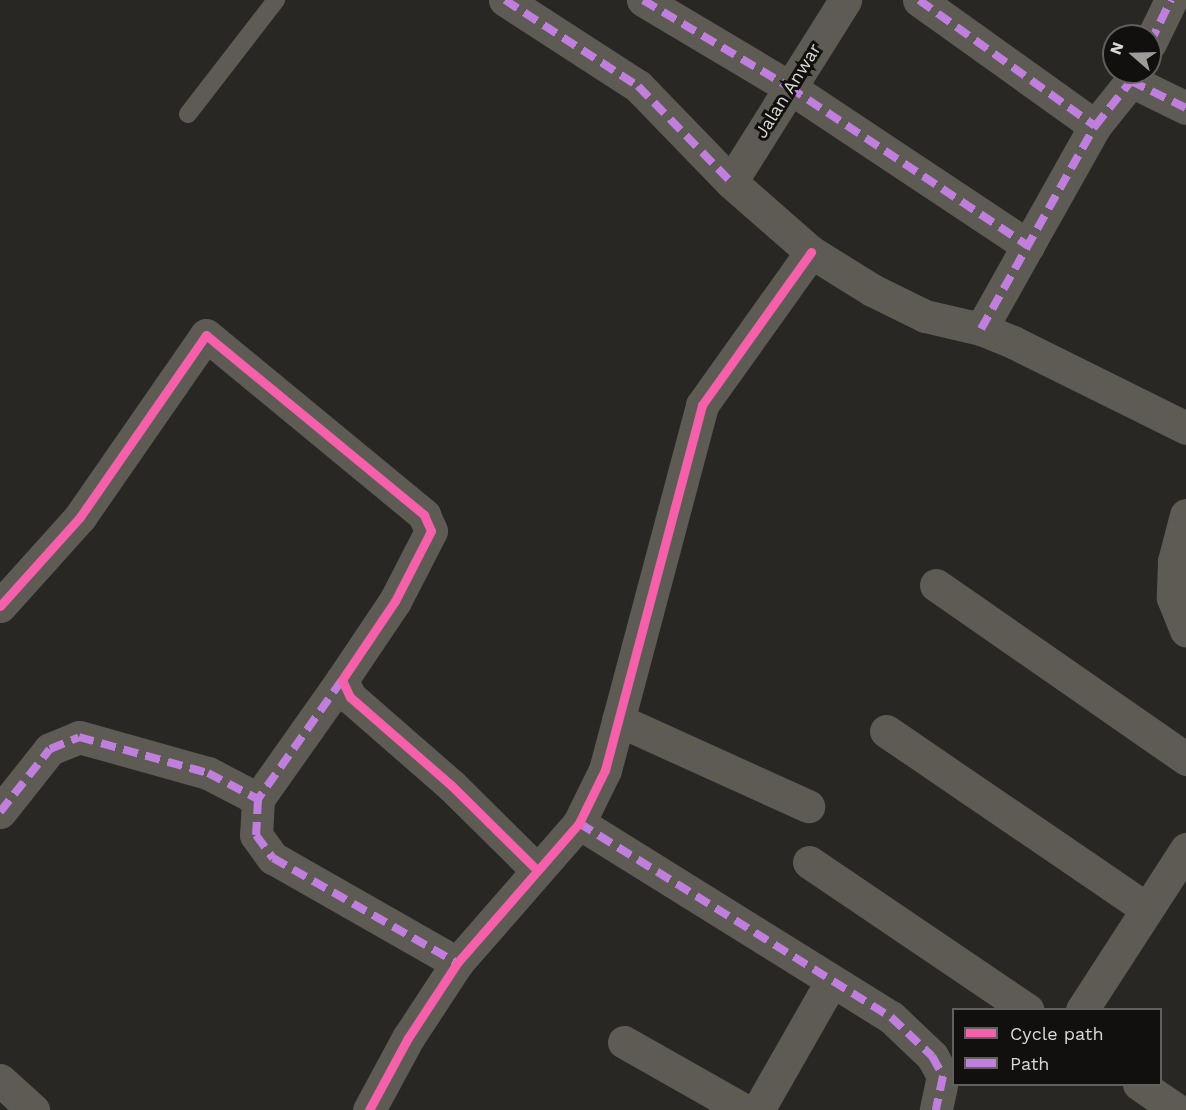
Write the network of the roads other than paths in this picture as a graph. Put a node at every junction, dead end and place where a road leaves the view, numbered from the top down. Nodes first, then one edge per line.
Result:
1 (276, 0) edge
2 (505, 0) edge
3 (643, 0) edge
4 (845, 0) edge
5 (919, 0) edge
6 (1171, 0) edge
7 (1159, 24) edge
8 (1128, 84) edge
9 (1145, 84) edge
10 (789, 87) junction
11 (1186, 108) edge
12 (188, 114) dead end
13 (1095, 126) junction
14 (731, 182) junction
15 (1028, 246) junction
16 (811, 252) junction
17 (981, 329) junction
18 (1186, 428) edge
19 (1186, 514) edge
20 (936, 585) dead end
21 (0, 606) edge
22 (1186, 630) edge
23 (342, 680) junction
24 (618, 720) junction
25 (886, 731) dead end
26 (1186, 759) edge
27 (258, 799) junction
28 (808, 806) dead end
29 (0, 812) edge
30 (579, 822) junction
31 (1186, 849) edge
32 (809, 862) dead end
33 (537, 870) junction
34 (1147, 909) junction
35 (457, 963) junction
36 (822, 996) dead end
37 (1025, 1008) edge
38 (1083, 1008) edge
39 (624, 1042) dead end
40 (0, 1080) edge
41 (1142, 1086) edge
42 (745, 1109) edge
43 (33, 1110) edge
44 (369, 1110) edge
45 (936, 1110) edge
46 (1177, 1110) edge

1 - 12 lane
2 - 14 street
3 - 10 street
4 - 10 street, Jalan Anwar
5 - 13 street
6 - 7 street
8 - 13 street
9 - 11 street
10 - 14 street, Jalan Anwar
10 - 15 street
13 - 15 street
14 - 16 street
15 - 17 street
16 - 17 street
16 - 24 street
17 - 18 street
19 - 22 street
20 - 26 street
21 - 23 street
23 - 27 street
23 - 33 street
24 - 28 street
24 - 30 street
25 - 34 street
27 - 29 street
27 - 35 street
30 - 33 street
30 - 45 street
31 - 34 street
32 - 37 street
33 - 35 street
34 - 38 street
35 - 44 street
36 - 42 street
39 - 42 street
40 - 43 street
41 - 46 street

